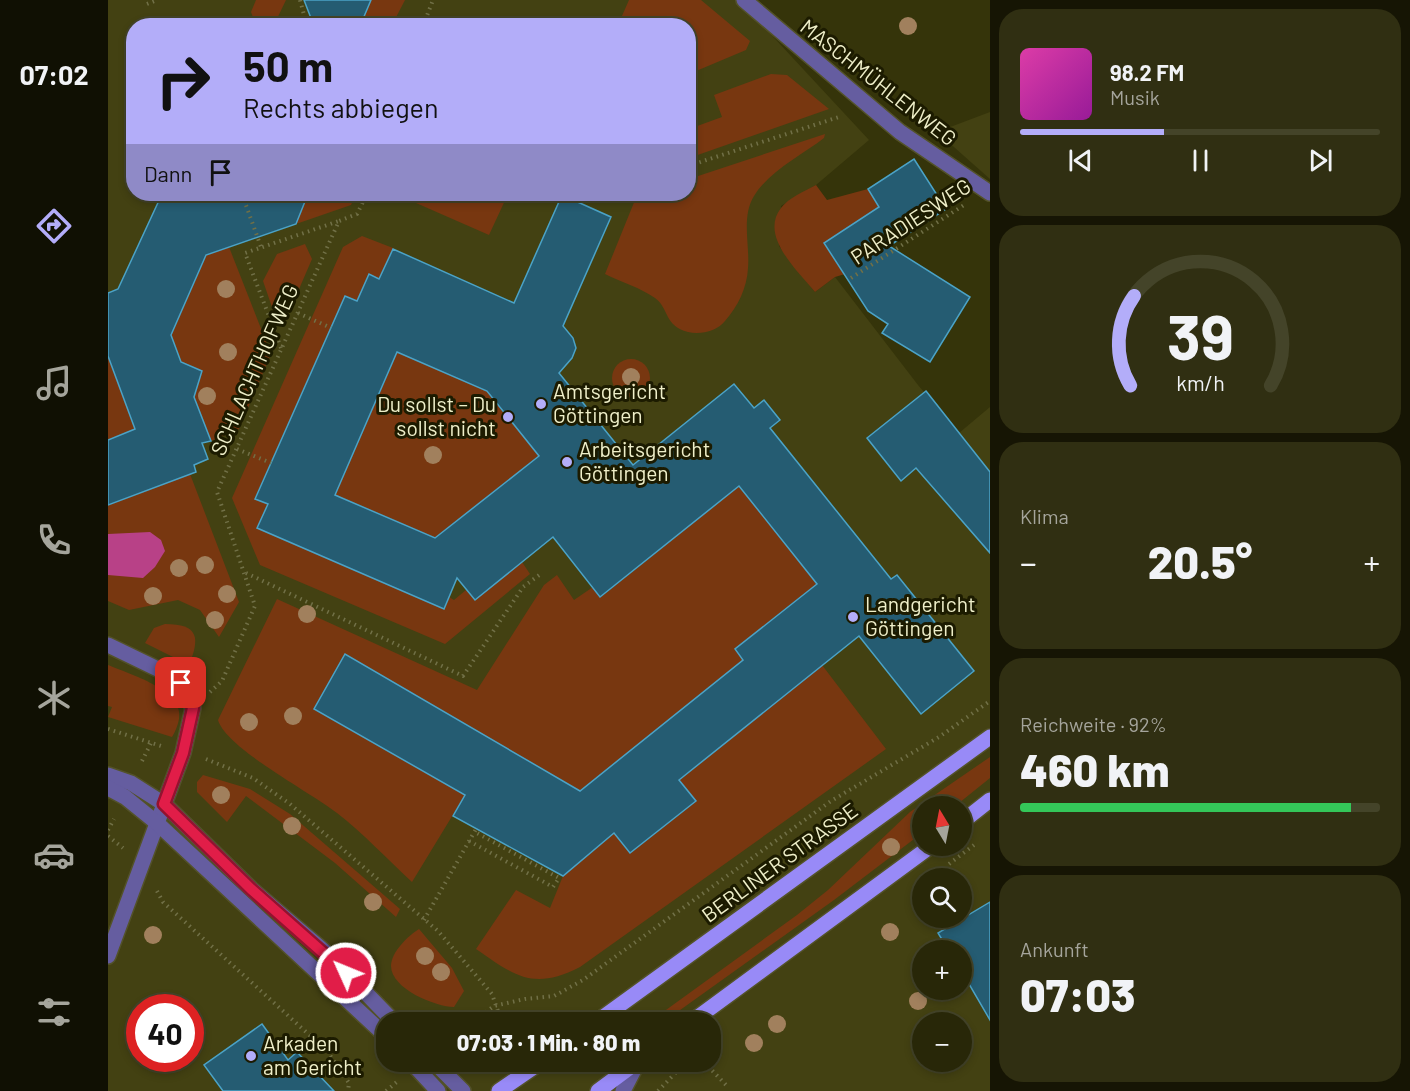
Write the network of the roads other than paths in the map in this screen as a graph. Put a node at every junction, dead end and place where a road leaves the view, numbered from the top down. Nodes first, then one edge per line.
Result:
1 (744, 0) edge
2 (988, 192) edge
3 (108, 645) edge
4 (990, 737) edge
5 (108, 775) edge
6 (108, 788) edge
7 (990, 800) edge
8 (164, 804) junction
9 (972, 814) edge
10 (157, 823) junction
11 (917, 856) edge
12 (108, 956) edge
13 (384, 1012) edge
14 (610, 1012) edge
15 (705, 1012) edge
16 (376, 1027) edge
17 (420, 1072) edge
18 (444, 1072) edge
19 (527, 1072) edge
20 (624, 1072) edge
21 (633, 1072) edge
22 (438, 1091) edge
23 (463, 1091) edge
24 (499, 1091) edge
25 (598, 1091) edge
26 (623, 1091) edge

1 - 2 street, MASCHMÜHLENWEG
3 - 8 street
4 - 14 main road, BERLINER STRASSE
5 - 8 street
6 - 10 street
7 - 9 main road
8 - 10 street
8 - 13 street
10 - 12 street
10 - 16 street
11 - 15 main road
17 - 22 street
18 - 23 street
19 - 24 main road
20 - 25 main road
21 - 26 street

